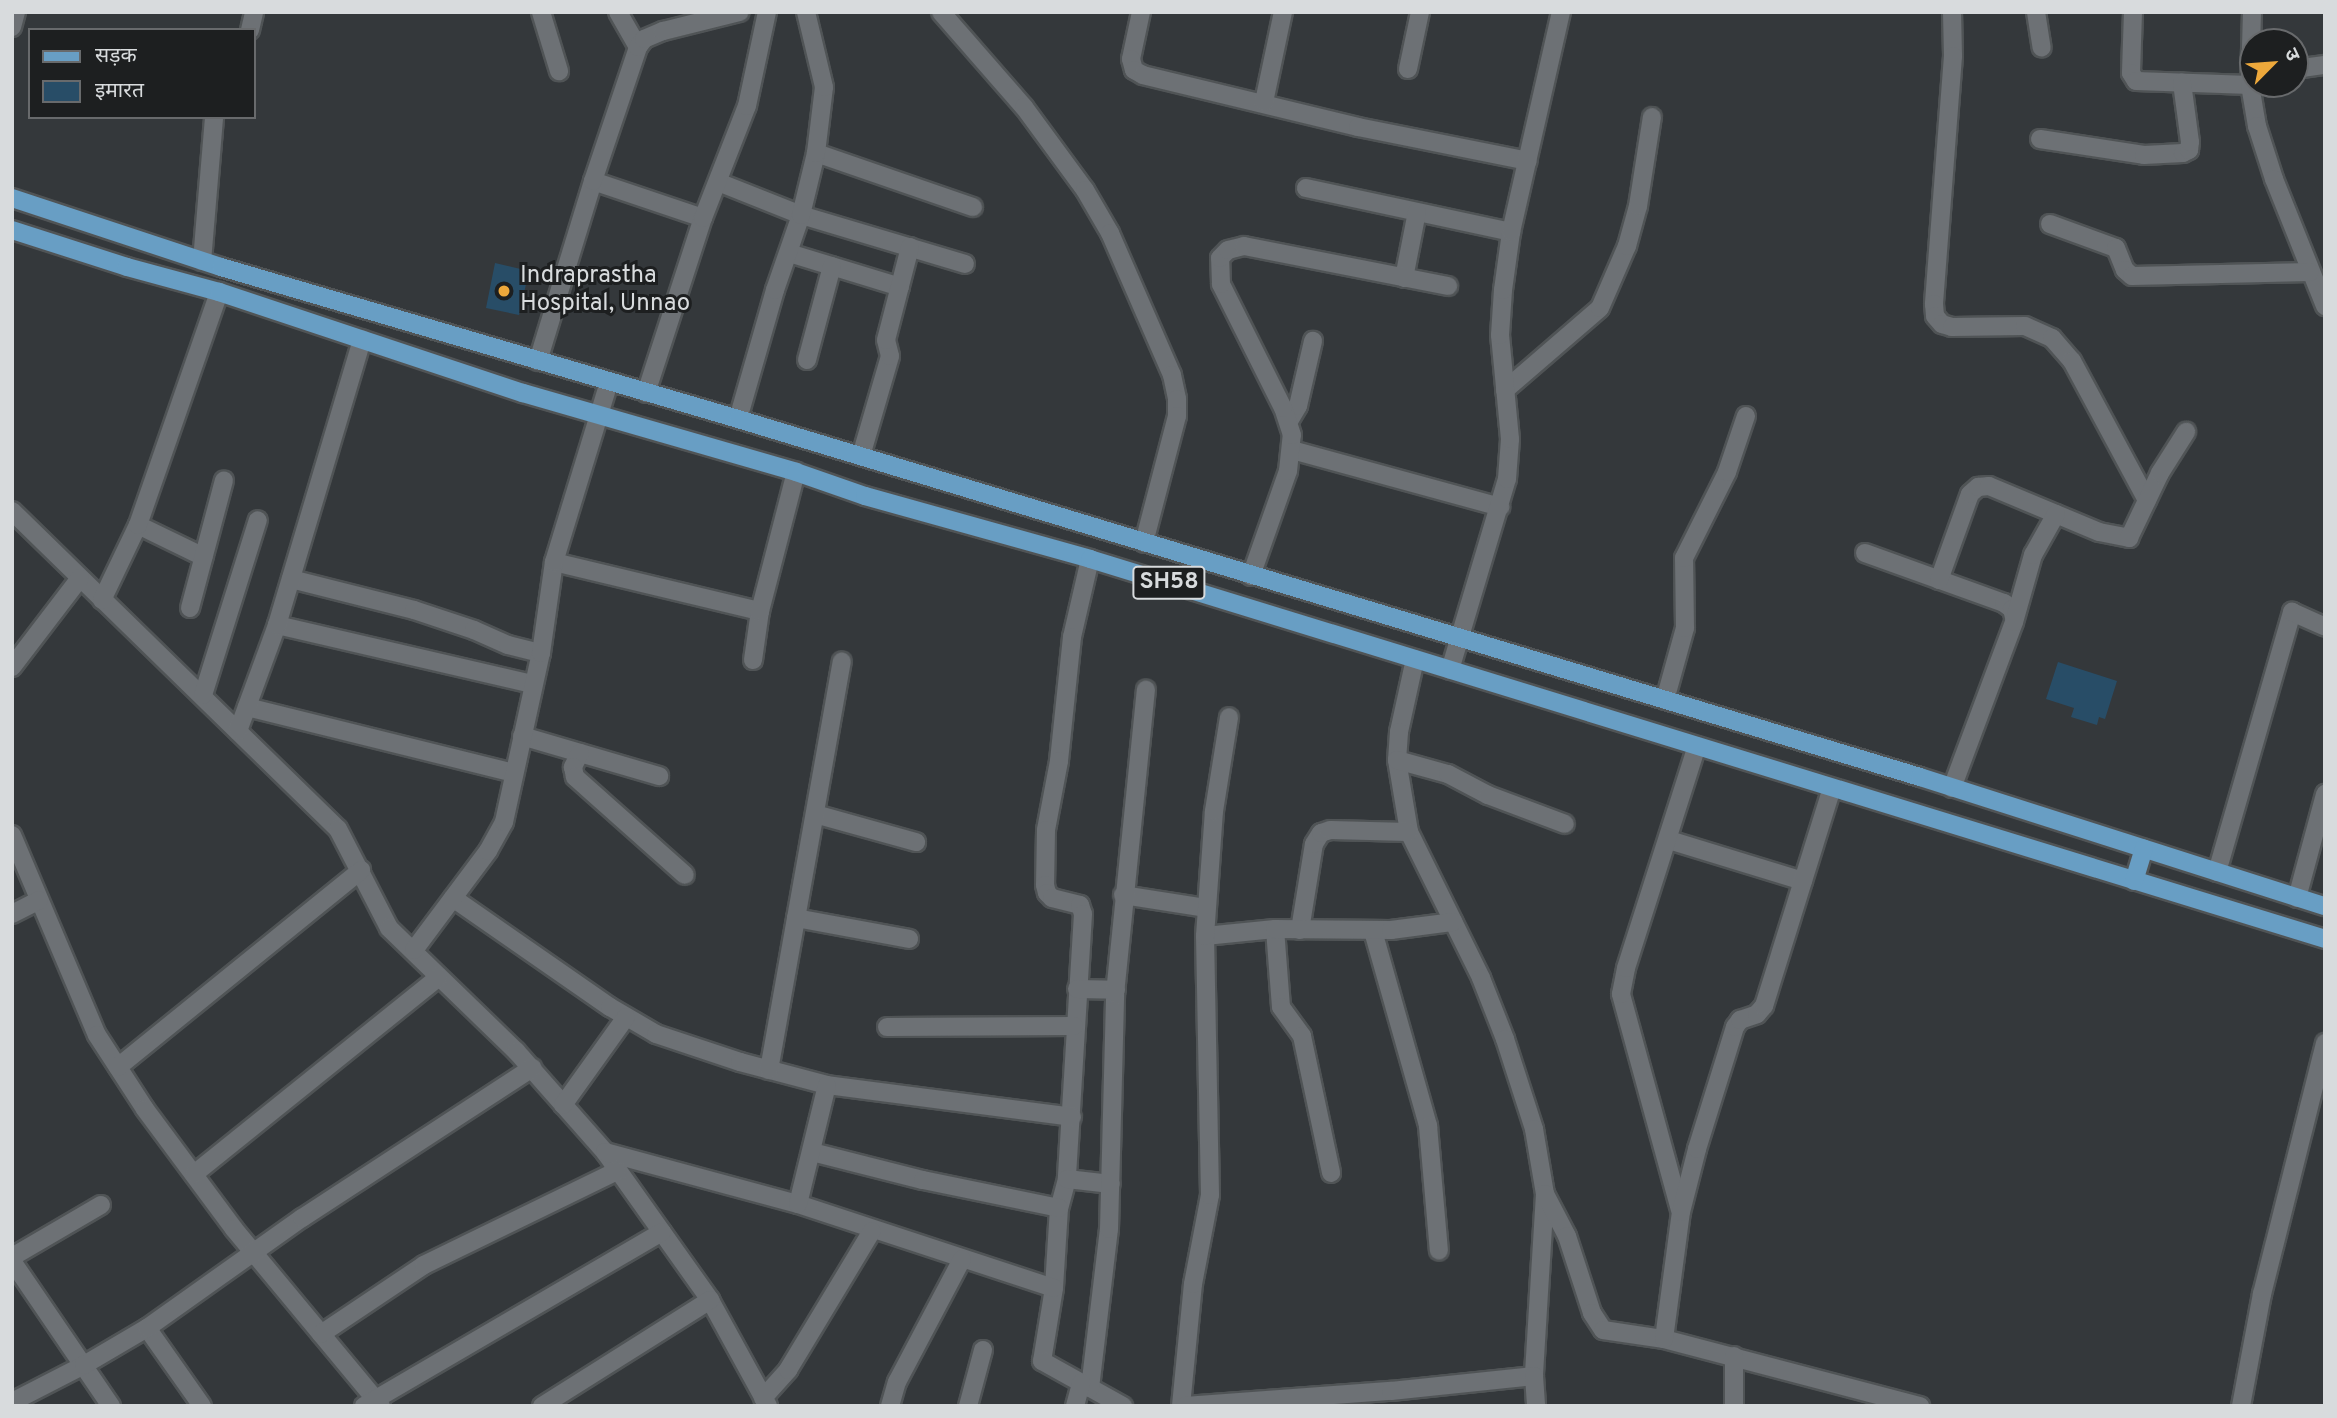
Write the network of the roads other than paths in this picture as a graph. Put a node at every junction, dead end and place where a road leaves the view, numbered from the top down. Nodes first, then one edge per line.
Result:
1 (16, 12) edge
2 (541, 12) edge
3 (618, 12) edge
4 (740, 12) edge
5 (767, 12) edge
6 (806, 12) edge
7 (941, 12) edge
8 (1141, 12) edge
9 (1283, 12) edge
10 (1420, 12) edge
11 (1561, 12) edge
12 (1952, 12) edge
13 (2036, 12) edge
14 (2133, 12) edge
15 (12, 27) edge
16 (638, 47) junction
17 (2042, 48) dead end
18 (1408, 69) dead end
19 (559, 71) dead end
20 (2239, 79) edge
21 (2182, 83) junction
22 (2254, 98) edge
23 (1264, 102) junction
24 (1652, 117) dead end
25 (214, 119) edge
26 (2040, 139) dead end
27 (816, 153) junction
28 (1528, 161) junction
29 (593, 181) junction
30 (718, 182) junction
31 (1306, 188) dead end
32 (12, 198) edge
33 (30, 204) junction
34 (973, 207) dead end
35 (1417, 212) junction
36 (801, 215) junction
37 (703, 218) junction
38 (2050, 224) dead end
39 (17, 231) edge
40 (1511, 232) junction
41 (910, 247) junction
42 (789, 253) junction
43 (202, 261) junction
44 (965, 264) dead end
45 (832, 266) junction
46 (2310, 272) junction
47 (1404, 278) junction
48 (1448, 286) dead end
49 (900, 287) junction
50 (219, 292) junction
51 (2325, 306) edge
52 (362, 340) junction
53 (1313, 341) dead end
54 (807, 360) dead end
55 (538, 361) junction
56 (610, 382) junction
57 (1505, 390) junction
58 (646, 393) junction
59 (600, 414) junction
60 (1746, 416) dead end
61 (738, 419) junction
62 (1289, 422) junction
63 (2186, 432) dead end
64 (1292, 450) junction
65 (861, 456) junction
66 (796, 472) junction
67 (224, 480) dead end
68 (2147, 500) junction
69 (1500, 507) junction
70 (12, 511) edge
71 (2056, 514) junction
72 (258, 520) dead end
73 (138, 526) junction
74 (1144, 543) junction
75 (1865, 552) dead end
76 (204, 556) junction
77 (1090, 559) junction
78 (554, 562) junction
79 (1251, 576) junction
80 (80, 578) junction
81 (291, 579) junction
82 (1939, 580) junction
83 (102, 600) junction
84 (190, 607) dead end
85 (760, 611) junction
86 (2014, 617) junction
87 (277, 625) junction
88 (2325, 627) edge
89 (1460, 639) junction
90 (541, 653) junction
91 (1415, 659) junction
92 (753, 660) dead end
93 (842, 661) dead end
94 (12, 667) edge
95 (1450, 670) junction
96 (533, 684) junction
97 (1146, 690) dead end
98 (202, 695) junction
99 (1665, 700) junction
100 (247, 707) junction
101 (1229, 718) dead end
102 (238, 731) junction
103 (522, 736) junction
104 (1697, 746) junction
105 (580, 753) junction
106 (1397, 760) junction
107 (514, 773) junction
108 (659, 776) dead end
109 (1832, 788) junction
110 (1952, 788) junction
111 (2325, 794) edge
112 (815, 814) junction
113 (1565, 824) dead end
114 (1409, 832) junction
115 (12, 835) edge
116 (1669, 840) junction
117 (916, 842) dead end
118 (2144, 849) junction
119 (361, 870) junction
120 (2217, 872) junction
121 (685, 874) dead end
122 (1804, 881) junction
123 (2134, 881) junction
124 (1124, 895) junction
125 (453, 898) junction
126 (2297, 898) junction
127 (39, 900) junction
128 (2325, 906) edge
129 (1206, 908) junction
130 (12, 914) edge
131 (796, 918) junction
132 (1453, 922) junction
133 (1275, 929) junction
134 (1300, 930) junction
135 (1373, 931) junction
136 (1205, 936) junction
137 (909, 939) dead end
138 (2325, 939) edge
139 (414, 950) junction
140 (439, 977) junction
141 (1077, 989) junction
142 (1116, 990) junction
143 (626, 1017) junction
144 (1074, 1026) junction
145 (887, 1027) dead end
146 (2325, 1043) edge
147 (118, 1067) junction
148 (531, 1068) junction
149 (769, 1070) junction
150 (827, 1086) junction
151 (563, 1105) junction
152 (1072, 1117) junction
153 (605, 1152) junction
154 (812, 1152) junction
155 (617, 1171) junction
156 (1331, 1173) dead end
157 (194, 1174) junction
158 (1067, 1179) junction
159 (1111, 1184) junction
160 (1545, 1194) junction
161 (101, 1205) dead end
162 (798, 1205) junction
163 (1059, 1208) junction
164 (1681, 1212) junction
165 (872, 1231) junction
166 (662, 1232) junction
167 (1439, 1251) dead end
168 (253, 1252) junction
169 (12, 1259) edge
170 (962, 1259) junction
171 (1054, 1288) junction
172 (710, 1300) junction
173 (147, 1328) junction
174 (321, 1334) junction
175 (1664, 1339) junction
176 (983, 1350) dead end
177 (1734, 1356) junction
178 (84, 1365) junction
179 (1534, 1376) junction
180 (1086, 1386) junction
181 (12, 1402) edge
182 (766, 1402) edge
183 (373, 1403) edge
184 (111, 1406) edge
185 (202, 1406) edge
186 (542, 1406) edge
187 (890, 1406) edge
188 (968, 1406) edge
189 (1075, 1406) edge
190 (1123, 1406) edge
191 (1183, 1406) edge
192 (1536, 1406) edge
193 (1734, 1406) edge
194 (1920, 1406) edge
195 (2241, 1406) edge

1 - 15 street
2 - 19 street
3 - 16 street
4 - 16 street
5 - 30 street
6 - 27 street
7 - 74 street
8 - 23 street
9 - 23 street
10 - 18 street
11 - 28 street
12 - 68 street
13 - 17 street
14 - 21 street
16 - 29 street
20 - 21 street
21 - 26 street
22 - 46 street
23 - 28 street
24 - 57 street
25 - 43 street
27 - 34 street
27 - 36 street
28 - 40 street
29 - 37 street
29 - 55 street
30 - 36 street
30 - 37 street
31 - 35 street
32 - 33 main road, SH58
33 - 39 main road
33 - 43 main road, SH58
35 - 40 street
35 - 47 street
36 - 41 street
36 - 42 street
37 - 58 street
38 - 46 street
39 - 50 main road, SH58
40 - 57 street
41 - 44 street
41 - 49 street
42 - 45 street
42 - 61 street
43 - 55 main road, SH58
45 - 49 street
45 - 54 street
46 - 51 street
47 - 48 street
47 - 62 street
49 - 65 street
50 - 52 main road, SH58
50 - 73 street
52 - 59 main road, SH58
52 - 81 street
53 - 62 street
55 - 56 main road, SH58
56 - 58 main road, SH58
56 - 59 street
57 - 69 street
58 - 61 main road, SH58
59 - 66 main road, SH58
59 - 78 street
60 - 99 street
61 - 65 main road, SH58
62 - 64 street
63 - 68 street
64 - 69 street
64 - 79 street
65 - 74 main road, SH58
66 - 77 main road, SH58
66 - 85 street
67 - 76 street
68 - 71 street
69 - 89 street
70 - 80 street
71 - 82 street
71 - 86 street
72 - 98 street
73 - 76 street
73 - 83 street
74 - 79 main road, SH58
75 - 82 street
76 - 84 street
77 - 91 main road, SH58
77 - 141 street
78 - 85 street
78 - 90 street
79 - 89 main road, SH58
80 - 83 street
80 - 94 street
81 - 87 street
81 - 90 street
82 - 86 street
83 - 98 street
85 - 92 street
86 - 110 street
87 - 96 street
87 - 100 street
88 - 120 street
89 - 95 street
89 - 99 main road, SH58
90 - 96 street
91 - 95 main road, SH58
91 - 106 street
93 - 112 street
95 - 104 main road, SH58
96 - 103 street
97 - 124 street
98 - 102 street
99 - 110 main road, SH58
100 - 102 street
100 - 107 street
101 - 129 street
102 - 119 street
103 - 105 street
103 - 107 street
104 - 109 main road, SH58
104 - 116 street
105 - 108 street
105 - 121 street
106 - 113 street
106 - 114 street
107 - 125 street
109 - 122 street
109 - 123 main road, SH58
110 - 118 main road, SH58
111 - 126 street
112 - 117 street
112 - 131 street
114 - 132 street
114 - 134 street
115 - 127 street
116 - 122 street
116 - 164 street
118 - 120 main road, SH58
118 - 123 main road
119 - 139 street
119 - 147 street
120 - 126 main road, SH58
122 - 164 street
123 - 138 main road, SH58
124 - 129 street
124 - 142 street
125 - 139 street
125 - 143 street
126 - 128 main road, SH58
127 - 130 street
127 - 147 street
129 - 136 street
131 - 137 street
131 - 149 street
132 - 135 street
132 - 160 street
133 - 134 street
133 - 136 street
133 - 156 street
134 - 135 street
135 - 167 street
136 - 191 street
139 - 140 street
140 - 148 street
140 - 157 street
141 - 142 street
141 - 144 street
142 - 159 street
143 - 149 street
143 - 151 street
144 - 145 street
144 - 152 street
146 - 195 street
147 - 157 street
148 - 151 street
148 - 168 street
149 - 150 street
150 - 152 street
150 - 154 street
151 - 153 street
152 - 158 street
153 - 155 street
153 - 162 street
154 - 162 street
154 - 163 street
155 - 166 street
155 - 174 street
157 - 168 street
158 - 159 street
158 - 163 street
159 - 180 street
160 - 175 street
160 - 179 street
161 - 169 street
162 - 165 street
163 - 171 street
164 - 175 street
165 - 170 street
165 - 182 street
166 - 172 street
166 - 183 street
168 - 173 street
168 - 174 street
169 - 178 street
170 - 171 street
170 - 187 street
171 - 180 street
172 - 182 street
172 - 186 street
173 - 178 street
173 - 185 street
174 - 183 street
175 - 177 street
176 - 188 street
177 - 193 street
177 - 194 street
178 - 181 street
178 - 184 street
179 - 191 street
179 - 192 street
180 - 189 street
180 - 190 street

